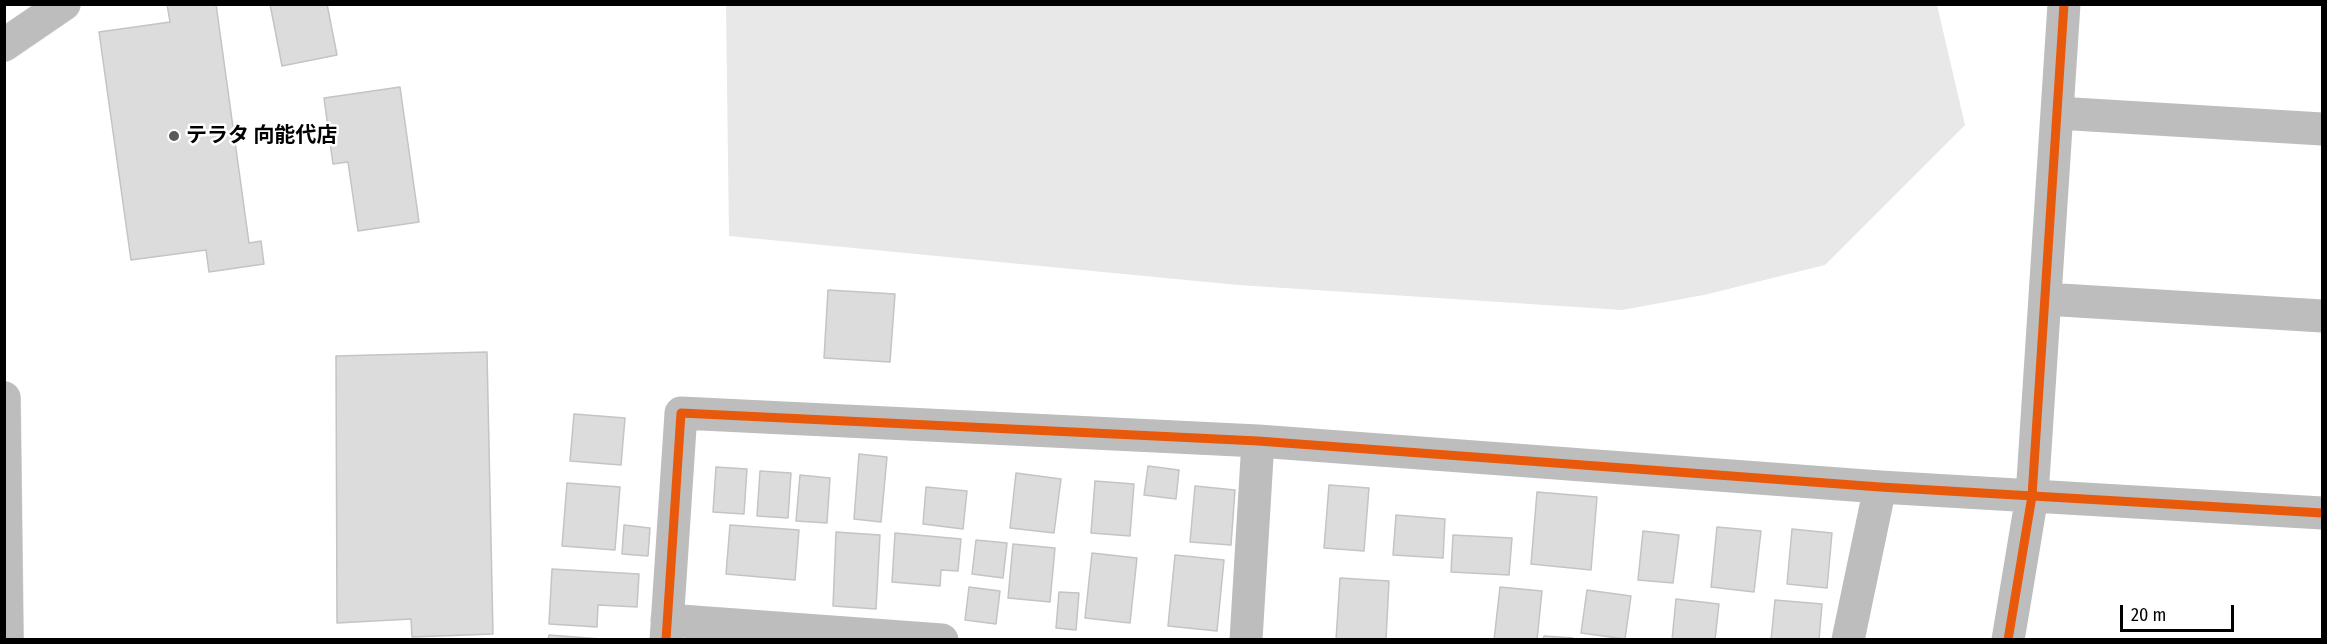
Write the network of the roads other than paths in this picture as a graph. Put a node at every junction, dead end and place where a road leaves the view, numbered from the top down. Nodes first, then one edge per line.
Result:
1 (64, 4) edge
2 (2064, 4) edge
3 (4, 45) edge
4 (2057, 113) junction
5 (2322, 129) edge
6 (2045, 299) junction
7 (2322, 316) edge
8 (4, 398) edge
9 (1258, 441) junction
10 (1881, 487) junction
11 (2032, 496) junction
12 (2322, 513) edge
13 (667, 630) edge
14 (7, 639) edge
15 (942, 639) edge
16 (1246, 639) edge
17 (1848, 639) edge
18 (2008, 639) edge

1 - 3 street
2 - 4 street
4 - 5 street
4 - 6 street
6 - 7 street
6 - 11 street
8 - 14 street
9 - 10 street
9 - 13 street
9 - 16 street
10 - 11 street
10 - 17 street
11 - 12 street
11 - 18 street
13 - 15 street

